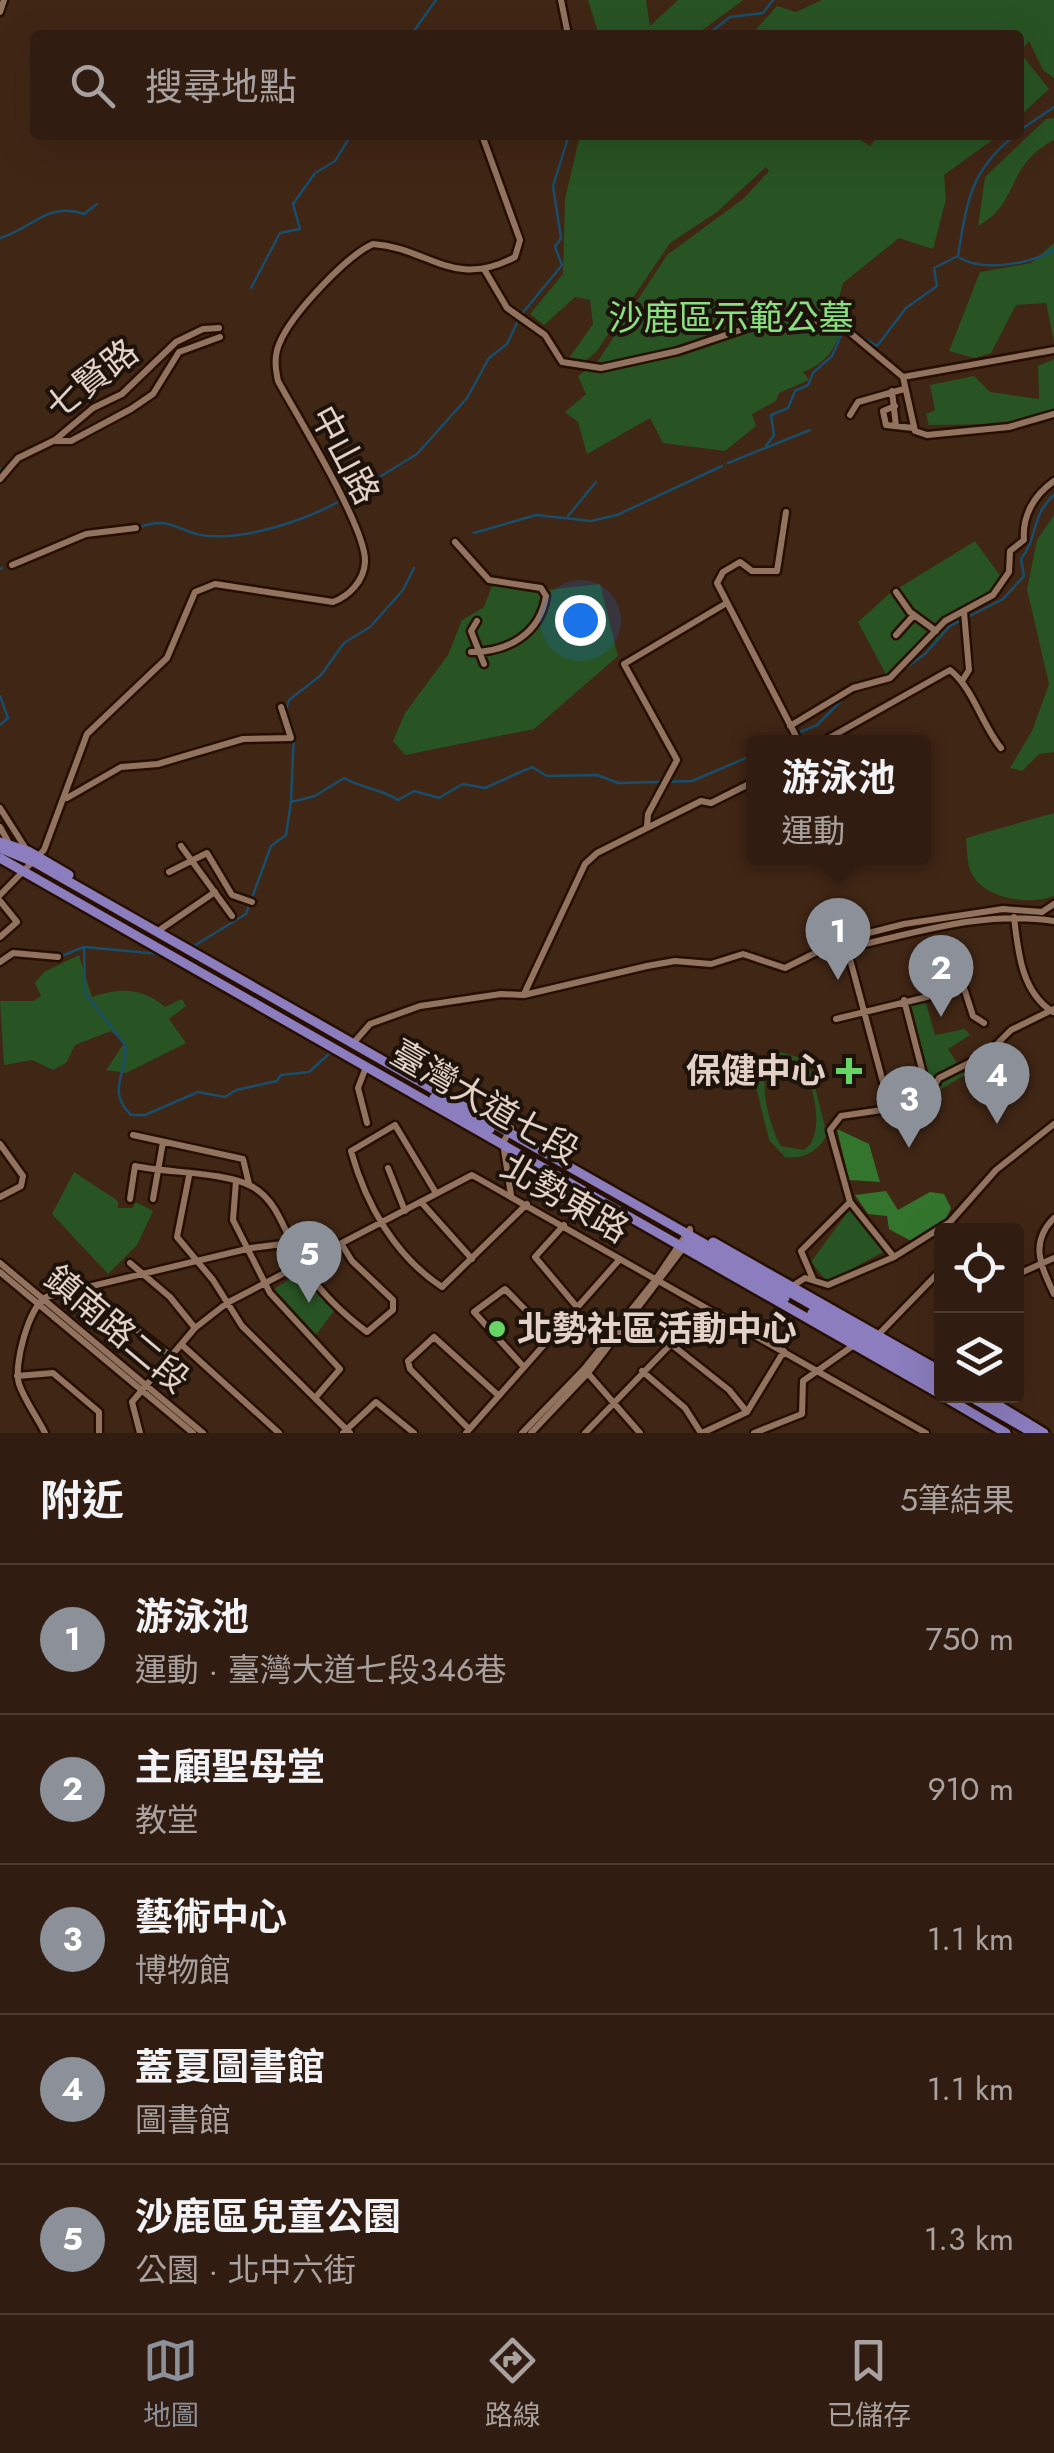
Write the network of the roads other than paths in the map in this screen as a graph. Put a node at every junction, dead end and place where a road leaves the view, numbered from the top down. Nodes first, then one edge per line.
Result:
1 (4, 0) edge
2 (561, 0) edge
3 (0, 12) edge
4 (567, 30) edge
5 (484, 140) edge
6 (484, 269) junction
7 (1054, 350) edge
8 (903, 377) junction
9 (904, 389) junction
10 (892, 391) junction
11 (1054, 414) edge
12 (850, 415) dead end
13 (913, 428) junction
14 (56, 440) junction
15 (0, 478) edge
16 (1054, 480) edge
17 (786, 512) dead end
18 (136, 528) dead end
19 (455, 542) dead end
20 (12, 564) dead end
21 (896, 592) dead end
22 (725, 604) junction
23 (964, 612) junction
24 (914, 615) junction
25 (476, 621) dead end
26 (936, 631) junction
27 (896, 635) dead end
28 (474, 652) junction
29 (484, 664) dead end
30 (962, 681) junction
31 (282, 707) dead end
32 (790, 726) junction
33 (795, 735) edge
34 (834, 735) edge
35 (1001, 748) dead end
36 (746, 785) edge
37 (66, 799) junction
38 (0, 808) edge
39 (0, 827) edge
40 (647, 827) junction
41 (181, 846) dead end
42 (18, 857) edge
43 (192, 861) junction
44 (169, 872) dead end
45 (215, 892) junction
46 (0, 898) edge
47 (249, 901) dead end
48 (1054, 904) edge
49 (127, 911) junction
50 (232, 916) dead end
51 (1014, 916) junction
52 (1054, 921) edge
53 (160, 929) junction
54 (0, 937) edge
55 (181, 946) junction
56 (58, 957) dead end
57 (0, 962) edge
58 (524, 995) junction
59 (904, 1000) junction
60 (866, 1010) junction
61 (1053, 1011) edge
62 (836, 1019) dead end
63 (984, 1023) dead end
64 (356, 1040) junction
65 (367, 1066) junction
66 (928, 1094) junction
67 (891, 1112) junction
68 (367, 1123) dead end
69 (1054, 1124) edge
70 (507, 1135) junction
71 (134, 1136) dead end
72 (162, 1142) junction
73 (0, 1144) edge
74 (388, 1168) dead end
75 (158, 1171) junction
76 (189, 1176) junction
77 (236, 1182) junction
78 (249, 1184) junction
79 (436, 1194) junction
80 (511, 1195) junction
81 (0, 1197) edge
82 (153, 1198) dead end
83 (130, 1199) dead end
84 (421, 1202) junction
85 (850, 1202) junction
86 (527, 1204) junction
87 (405, 1211) junction
88 (1054, 1218) edge
89 (381, 1224) junction
90 (564, 1225) junction
91 (687, 1239) junction
92 (291, 1242) junction
93 (342, 1244) junction
94 (251, 1248) junction
95 (894, 1256) junction
96 (1054, 1258) edge
97 (472, 1259) junction
98 (620, 1259) junction
99 (198, 1260) junction
100 (130, 1262) dead end
101 (0, 1264) edge
102 (302, 1264) junction
103 (1040, 1264) junction
104 (808, 1270) junction
105 (1024, 1271) edge
106 (0, 1272) edge
107 (144, 1273) junction
108 (934, 1275) edge
109 (814, 1280) junction
110 (659, 1281) junction
111 (265, 1283) junction
112 (86, 1289) junction
113 (1054, 1294) edge
114 (786, 1295) junction
115 (38, 1303) junction
116 (227, 1303) junction
117 (577, 1307) junction
118 (196, 1328) junction
119 (551, 1336) junction
120 (877, 1336) junction
121 (182, 1345) junction
122 (854, 1345) junction
123 (784, 1352) junction
124 (172, 1357) junction
125 (523, 1366) junction
126 (818, 1370) junction
127 (586, 1371) junction
128 (642, 1371) junction
129 (934, 1375) edge
130 (934, 1375) edge
131 (17, 1376) junction
132 (934, 1376) edge
133 (144, 1388) junction
134 (499, 1396) junction
135 (315, 1398) junction
136 (614, 1400) junction
137 (955, 1403) edge
138 (970, 1403) edge
139 (982, 1403) edge
140 (995, 1403) edge
141 (747, 1412) junction
142 (468, 1431) edge
143 (346, 1432) edge
144 (45, 1433) edge
145 (99, 1433) edge
146 (140, 1433) edge
147 (193, 1433) edge
148 (203, 1433) edge
149 (279, 1433) edge
150 (414, 1433) edge
151 (522, 1433) edge
152 (531, 1433) edge
153 (585, 1433) edge
154 (640, 1433) edge
155 (701, 1433) edge
156 (754, 1433) edge
157 (926, 1433) edge
158 (1006, 1433) edge
159 (1022, 1433) edge
160 (1033, 1433) edge
161 (1044, 1433) edge

1 - 3 street
2 - 4 street
5 - 6 street
6 - 8 street
6 - 37 street, 中山路
7 - 8 street
8 - 9 street
9 - 10 street
9 - 13 street
10 - 12 street
10 - 13 street
11 - 13 street
14 - 14 street, 七賢路
14 - 15 street, 七賢路
16 - 23 street
17 - 22 street
18 - 20 street
19 - 28 street
21 - 24 street
22 - 32 street
22 - 40 street
23 - 26 street
23 - 30 street
24 - 26 street
24 - 27 street
25 - 28 street
26 - 32 street
28 - 29 street
30 - 34 street
30 - 35 street
31 - 37 street
32 - 33 street
36 - 40 street
37 - 42 street, 中山路
38 - 42 street
39 - 42 street
40 - 58 street
41 - 43 street
42 - 46 street, 中山路
42 - 49 main road, 臺灣大道七段
42 - 55 main road, 臺灣大道七段
42 - 65 main road, 臺灣大道七段
42 - 70 main road, 臺灣大道七段
43 - 44 street
43 - 45 street
43 - 47 street
45 - 50 street
45 - 53 street
46 - 54 street
48 - 58 street
49 - 53 main road, 臺灣大道七段
49 - 55 main road, 臺灣大道七段
51 - 52 street
51 - 60 street
51 - 61 street
53 - 64 main road, 臺灣大道七段
55 - 70 main road, 臺灣大道七段
56 - 57 street
58 - 64 street
59 - 60 street
59 - 63 street
59 - 66 street
60 - 62 street
60 - 67 street
61 - 66 street
64 - 70 main road, 臺灣大道七段
65 - 68 street
65 - 70 main road, 臺灣大道七段
66 - 67 street
67 - 85 street
69 - 95 street
70 - 80 street
70 - 91 main road, 臺灣大道七段
70 - 91 main road, 臺灣大道七段
71 - 72 street
72 - 75 street
72 - 78 street
73 - 81 street
74 - 87 street
75 - 76 street
75 - 82 street
75 - 83 street
76 - 77 street
76 - 99 street
77 - 78 street
77 - 94 street
78 - 92 street
79 - 80 street, 北勢東路
79 - 84 street, 北勢東路
79 - 89 street
80 - 86 street, 北勢東路
84 - 87 street, 北勢東路
84 - 97 street
85 - 95 street
85 - 104 street
86 - 90 street, 北勢東路
86 - 97 street
87 - 89 street, 北勢東路
88 - 103 street
89 - 93 street, 北勢東路
89 - 97 street
90 - 98 street, 北勢東路
90 - 117 street
91 - 110 street
91 - 114 main road, 臺灣大道七段
92 - 93 street
92 - 94 street
92 - 102 street
93 - 102 street, 北勢東路
93 - 102 street
94 - 99 street
94 - 111 street
95 - 109 street
96 - 103 street
98 - 110 street, 北勢東路
98 - 117 street
99 - 107 street
99 - 116 street
100 - 107 street
101 - 115 street, 鎮南路二段
102 - 111 street, 北勢東路
103 - 105 street
103 - 113 street
104 - 109 street
104 - 114 street
106 - 115 street, 鎮南路二段
107 - 112 street
107 - 118 street
108 - 120 street
109 - 114 street
110 - 123 street, 北勢東路
110 - 127 street
111 - 116 street, 北勢東路
111 - 135 street
112 - 115 street
112 - 124 street
114 - 120 main road, 臺灣大道七段
114 - 122 main road, 臺灣大道七段
114 - 129 main road, 臺灣大道七段
115 - 131 street
115 - 133 street, 鎮南路二段
116 - 118 street, 北勢東路
116 - 135 street
117 - 119 street
118 - 121 street, 北勢東路
119 - 125 street
119 - 125 street
120 - 130 main road, 臺灣大道七段
121 - 124 street, 北勢東路
121 - 149 street
122 - 126 street
122 - 132 main road, 臺灣大道七段
123 - 126 street, 北勢東路
123 - 141 street
124 - 133 street, 北勢東路
125 - 134 street
126 - 156 street
126 - 157 street, 北勢東路
127 - 136 street
127 - 151 street
127 - 152 street
128 - 136 street
128 - 141 street
128 - 155 street
131 - 144 street
131 - 145 street
133 - 146 street
133 - 147 street, 鎮南路二段
133 - 148 street, 鎮南路二段
134 - 142 street
134 - 142 street
135 - 143 street
136 - 153 street
136 - 154 street
137 - 158 main road, 臺灣大道七段
138 - 159 main road
139 - 160 main road
140 - 161 main road
141 - 155 street
143 - 150 street

